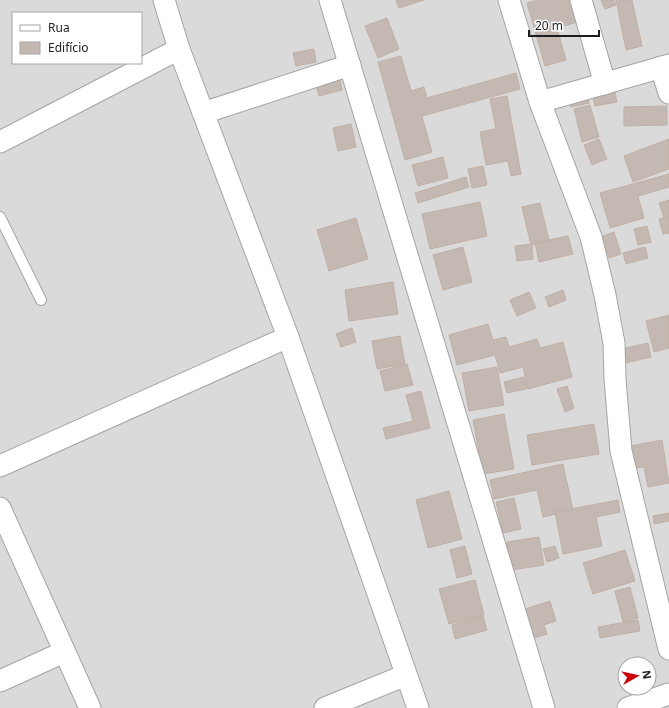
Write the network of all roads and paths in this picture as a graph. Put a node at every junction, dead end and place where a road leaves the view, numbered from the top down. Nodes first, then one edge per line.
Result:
1 (164, 0) edge
2 (330, 0) edge
3 (510, 0) edge
4 (581, 0) edge
5 (179, 49) junction
6 (350, 65) junction
7 (665, 66) edge
8 (605, 84) junction
9 (669, 93) edge
10 (540, 102) junction
11 (203, 113) junction
12 (0, 142) edge
13 (0, 217) edge
14 (40, 300) dead end
15 (288, 337) junction
16 (0, 466) edge
17 (0, 508) edge
18 (668, 639) edge
19 (64, 652) junction
20 (406, 675) junction
21 (0, 681) edge
22 (669, 694) edge
23 (90, 708) edge
24 (325, 708) edge
25 (418, 708) edge
26 (544, 708) edge
27 (628, 708) edge

1 - 5 street
2 - 6 street
3 - 10 street
4 - 8 street
5 - 11 street
5 - 12 street
6 - 11 street
6 - 26 street
7 - 8 street
7 - 9 street
8 - 10 street
10 - 18 street
11 - 15 street
13 - 14 lane
15 - 16 street
15 - 20 street
17 - 19 street
19 - 21 street
19 - 23 street
20 - 24 street
20 - 25 street
22 - 27 street

